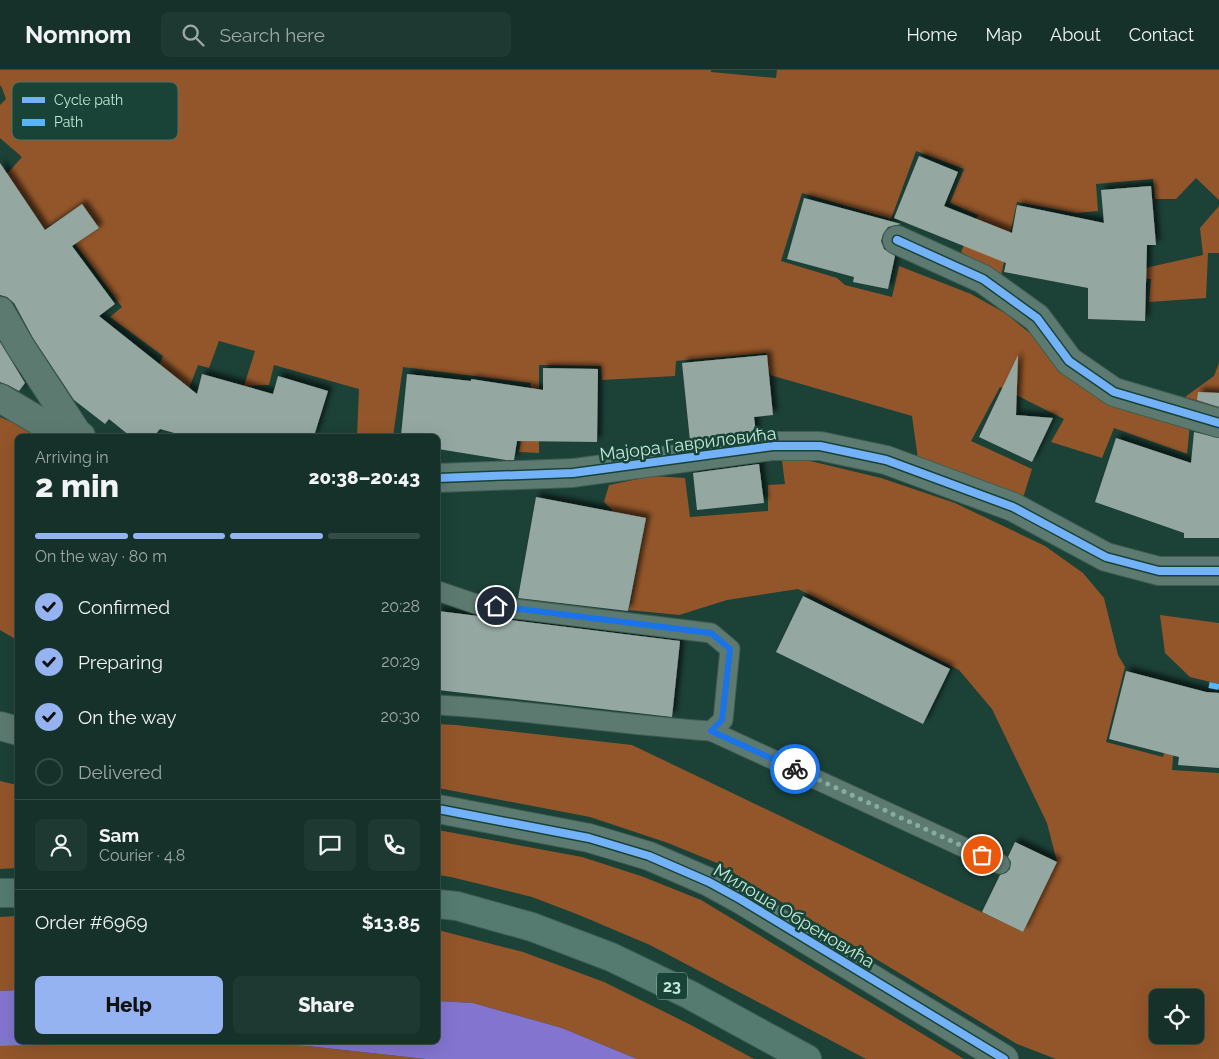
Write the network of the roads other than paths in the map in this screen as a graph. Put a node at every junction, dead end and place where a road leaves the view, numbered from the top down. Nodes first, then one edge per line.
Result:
1 (897, 240) dead end
2 (0, 311) edge
3 (0, 398) edge
4 (1219, 422) edge
5 (74, 434) edge
6 (79, 434) edge
7 (440, 478) edge
8 (1219, 571) edge
9 (440, 591) edge
10 (440, 705) edge
11 (0, 726) edge
12 (15, 730) edge
13 (711, 731) junction
14 (440, 809) edge
15 (1000, 864) dead end
16 (0, 893) edge
17 (15, 893) edge
18 (440, 904) edge
19 (807, 1059) edge
20 (1004, 1059) edge

1 - 4 street
2 - 6 street
3 - 5 street
7 - 8 street, Мајора Гавриловића
9 - 13 lane
10 - 13 lane
11 - 12 street
13 - 15 lane
14 - 20 street, Милоша Обреновића
16 - 17 main road
18 - 19 main road, 23

